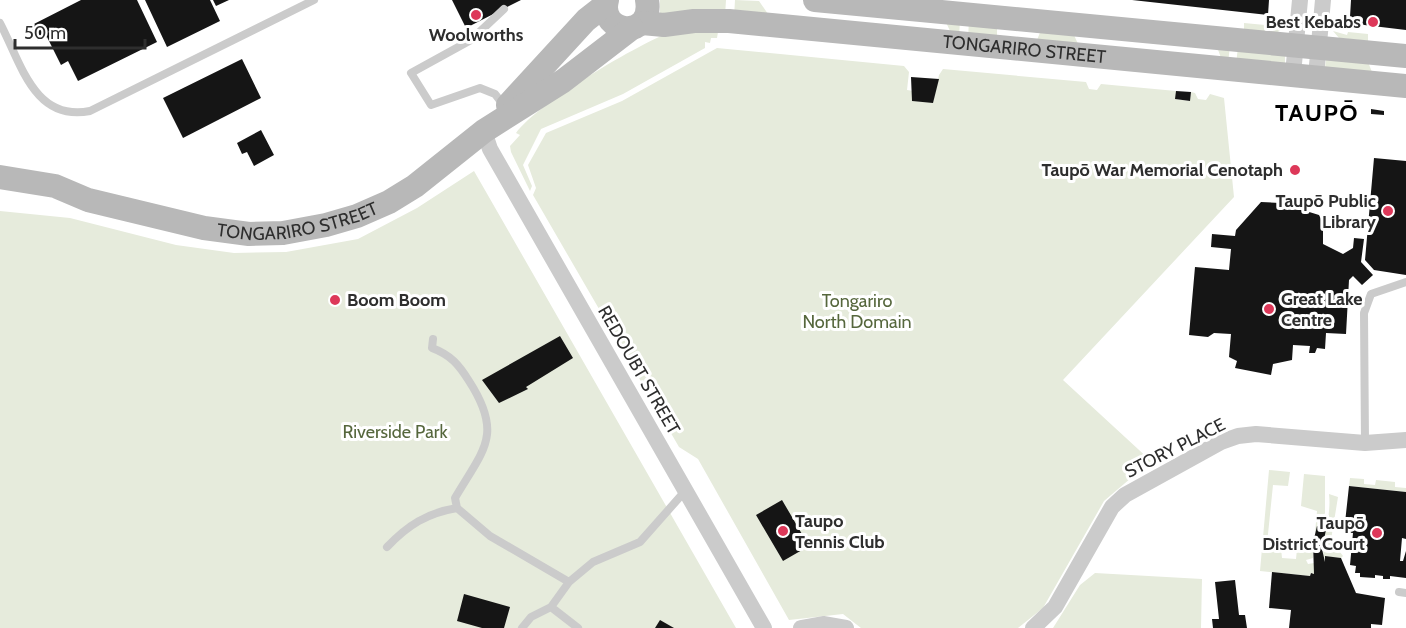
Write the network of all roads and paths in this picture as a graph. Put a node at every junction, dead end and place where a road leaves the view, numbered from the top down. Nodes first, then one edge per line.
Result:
1 (815, 0) edge
2 (1300, 0) edge
3 (1323, 0) edge
4 (309, 1) edge
5 (606, 1) edge
6 (504, 9) dead end
7 (1018, 9) edge
8 (641, 17) edge
9 (0, 23) edge
10 (1295, 45) junction
11 (1319, 47) junction
12 (1015, 48) junction
13 (1406, 56) edge
14 (1304, 75) junction
15 (1406, 86) edge
16 (505, 108) junction
17 (484, 131) junction
18 (0, 177) edge
19 (0, 192) edge
20 (88, 200) junction
21 (1406, 282) edge
22 (433, 339) dead end
23 (1406, 440) edge
24 (1365, 444) junction
25 (686, 490) junction
26 (457, 508) junction
27 (387, 547) dead end
28 (568, 582) junction
29 (551, 607) junction
30 (522, 628) edge
31 (578, 628) edge
32 (764, 628) edge
33 (801, 628) edge
34 (846, 628) edge
35 (1033, 628) edge

1 - 7 street, TONGARIRO STREET
2 - 10 street
3 - 11 street
4 - 9 lane
5 - 8 street
5 - 16 street, TONGARIRO STREET
6 - 16 lane
7 - 10 street, TONGARIRO STREET
7 - 12 street
8 - 12 street, TONGARIRO STREET
8 - 17 street, TONGARIRO STREET
10 - 11 street, TONGARIRO STREET
10 - 14 street
11 - 13 street, TONGARIRO STREET
11 - 14 street
12 - 14 street, TONGARIRO STREET
14 - 15 street, TONGARIRO STREET
16 - 17 street, TONGARIRO STREET
17 - 20 street, TONGARIRO STREET
17 - 25 street, REDOUBT STREET
18 - 20 street, TONGARIRO STREET
19 - 20 street, TONGARIRO STREET
21 - 24 lane
22 - 26 lane
23 - 24 street, STORY PLACE
24 - 35 street, STORY PLACE
25 - 28 lane
25 - 32 street, REDOUBT STREET
26 - 27 lane
26 - 28 lane
28 - 29 lane
29 - 30 lane
29 - 31 lane
33 - 34 street

